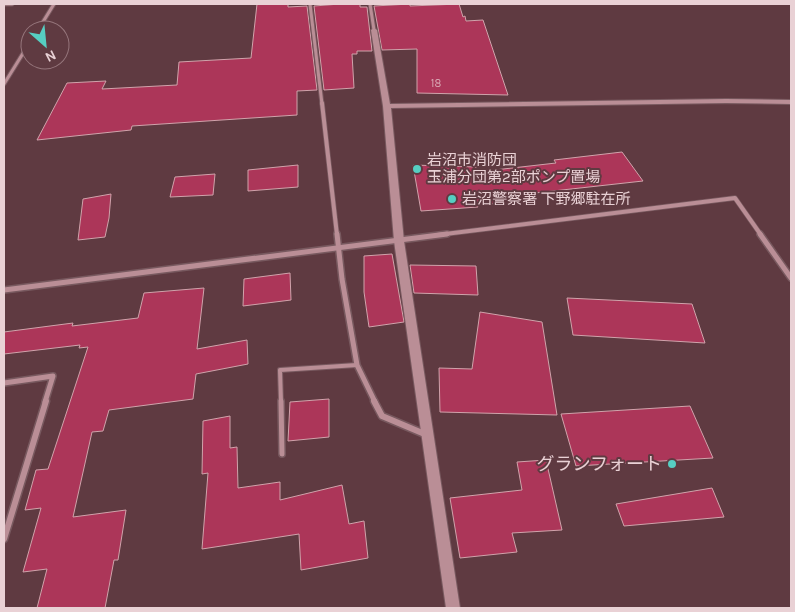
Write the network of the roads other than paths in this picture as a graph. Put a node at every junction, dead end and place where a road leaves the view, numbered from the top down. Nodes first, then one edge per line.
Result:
1 (4, 4) edge
2 (12, 4) edge
3 (54, 4) edge
4 (310, 4) edge
5 (370, 4) edge
6 (44, 20) edge
7 (374, 30) joint
8 (20, 57) edge
9 (4, 82) edge
10 (791, 102) edge
11 (387, 106) junction
12 (399, 241) junction
13 (339, 248) junction
14 (791, 278) edge
15 (4, 290) edge
16 (357, 364) junction
17 (4, 383) edge
18 (427, 435) junction
19 (282, 454) dead end
20 (4, 539) edge
21 (453, 608) edge

1 - 2 street
3 - 6 street
4 - 13 street
5 - 7 street
7 - 11 street
8 - 9 street
10 - 11 street
11 - 12 street
12 - 13 street
12 - 14 street
12 - 18 street
13 - 15 street
13 - 16 street
16 - 18 street
16 - 19 lane
17 - 20 street
18 - 21 street

